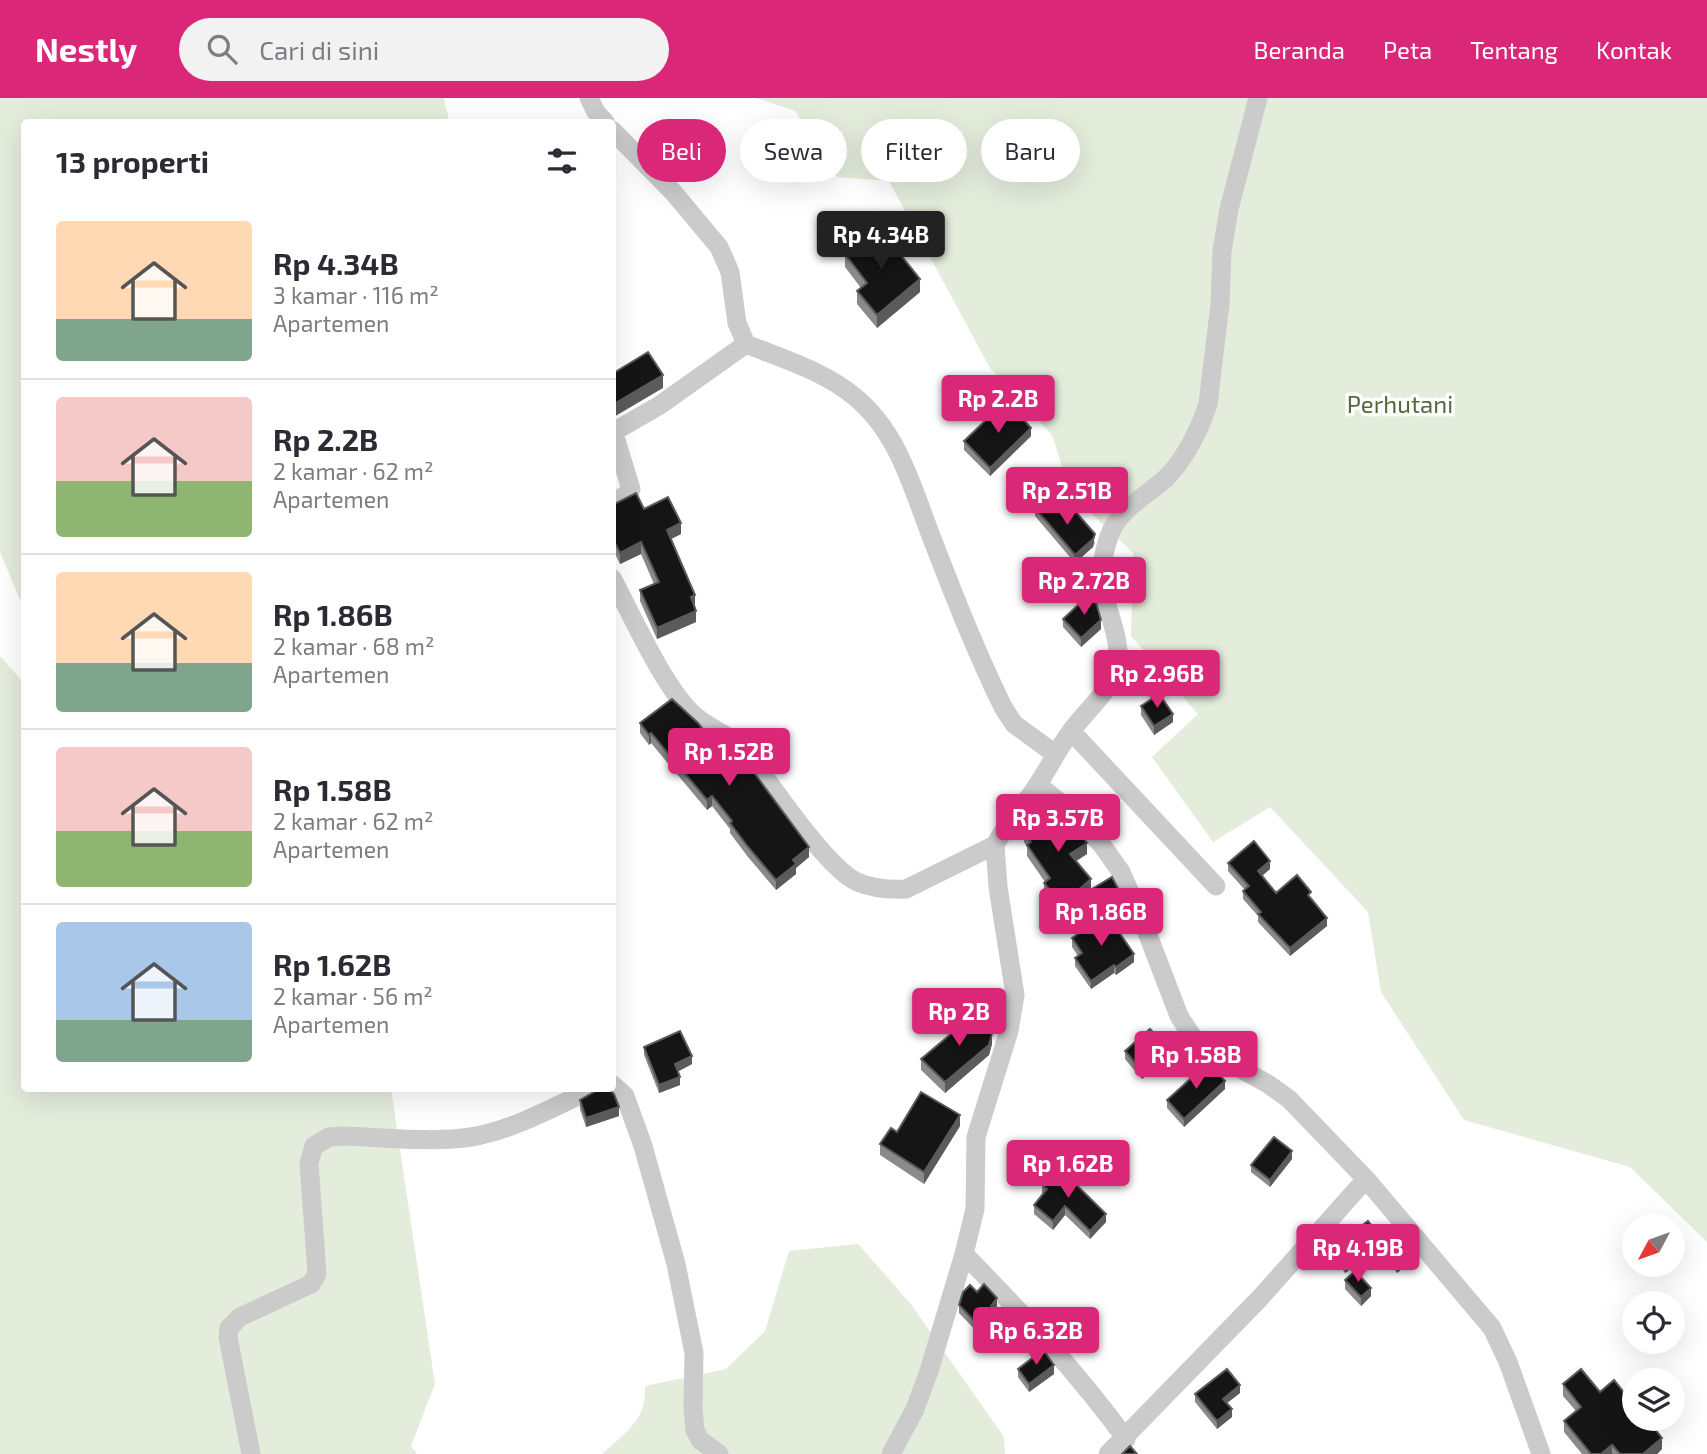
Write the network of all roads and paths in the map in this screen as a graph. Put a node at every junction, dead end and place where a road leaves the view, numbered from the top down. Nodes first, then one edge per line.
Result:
1 (589, 98) edge
2 (1258, 98) edge
3 (602, 119) edge
4 (616, 134) edge
5 (746, 344) junction
6 (616, 430) edge
7 (616, 439) edge
8 (616, 501) edge
9 (616, 585) edge
10 (1071, 731) junction
11 (1055, 754) junction
12 (1038, 785) junction
13 (995, 845) junction
14 (1216, 886) dead end
15 (616, 1088) edge
16 (586, 1092) edge
17 (1366, 1180) junction
18 (964, 1254) junction
19 (1126, 1438) junction
20 (251, 1454) edge
21 (719, 1454) edge
22 (891, 1454) edge
23 (1108, 1454) edge
24 (1541, 1454) edge

1 - 3 street
2 - 10 street
4 - 5 street
5 - 6 street
5 - 11 street
7 - 8 street
9 - 13 street
10 - 11 street
10 - 14 street
11 - 12 street
12 - 13 street
12 - 17 street
13 - 18 street
15 - 21 street
16 - 20 street
17 - 19 street
17 - 24 street
18 - 19 street
18 - 22 street
19 - 23 street

